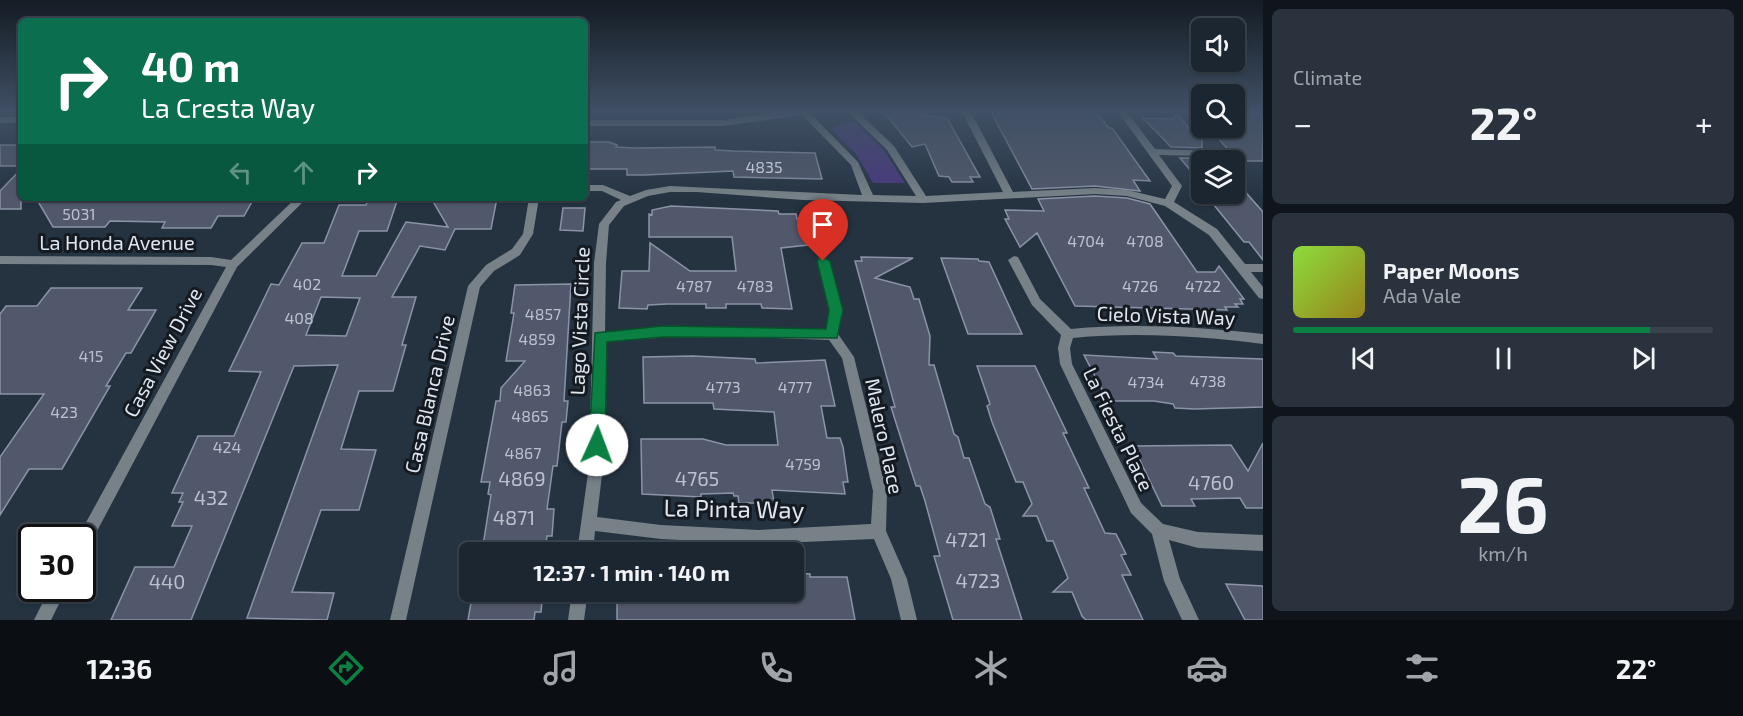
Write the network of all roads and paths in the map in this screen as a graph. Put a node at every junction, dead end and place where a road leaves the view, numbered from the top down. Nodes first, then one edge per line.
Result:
1 (832, 141) edge
2 (883, 141) edge
3 (981, 141) edge
4 (1144, 141) edge
5 (1153, 152) junction
6 (1191, 153) edge
7 (588, 188) edge
8 (1010, 196) junction
9 (869, 199) junction
10 (630, 200) junction
11 (922, 200) junction
12 (299, 201) edge
13 (534, 201) edge
14 (1167, 203) junction
15 (1, 260) edge
16 (1014, 260) dead end
17 (823, 261) dead end
18 (233, 264) junction
19 (1243, 268) junction
20 (1263, 268) edge
21 (1263, 295) edge
22 (832, 334) junction
23 (1068, 334) junction
24 (600, 337) junction
25 (1263, 339) edge
26 (588, 523) junction
27 (93, 524) edge
28 (1159, 530) junction
29 (878, 531) junction
30 (586, 542) edge
31 (1263, 543) edge
32 (52, 602) edge
33 (578, 602) edge
34 (42, 620) edge
35 (398, 620) edge
36 (576, 620) edge
37 (909, 620) edge
38 (1191, 620) edge

1 - 9 street
2 - 11 street
3 - 8 street
4 - 5 street
5 - 6 street
5 - 14 street
7 - 10 street
8 - 11 street, Lago Vista Circle
8 - 14 street, Lago Vista Circle
9 - 10 street, Lago Vista Circle
9 - 11 street, Lago Vista Circle
10 - 24 street, Lago Vista Circle
12 - 18 street, Casa View Drive
13 - 35 street, Casa Blanca Drive
14 - 19 street, Lago Vista Circle
15 - 18 street, La Honda Avenue
16 - 23 street
17 - 22 street
18 - 27 street, Casa View Drive
19 - 20 street
19 - 21 street, Lago Vista Circle
22 - 24 street
22 - 29 street, Malero Place
23 - 25 street, Cielo Vista Way
23 - 28 street, La Fiesta Place
24 - 26 street, Lago Vista Circle
26 - 29 street, La Pinta Way
26 - 30 street, Lago Vista Circle
28 - 31 street
28 - 38 street
29 - 37 street, Malero Place
32 - 34 street
33 - 36 street

